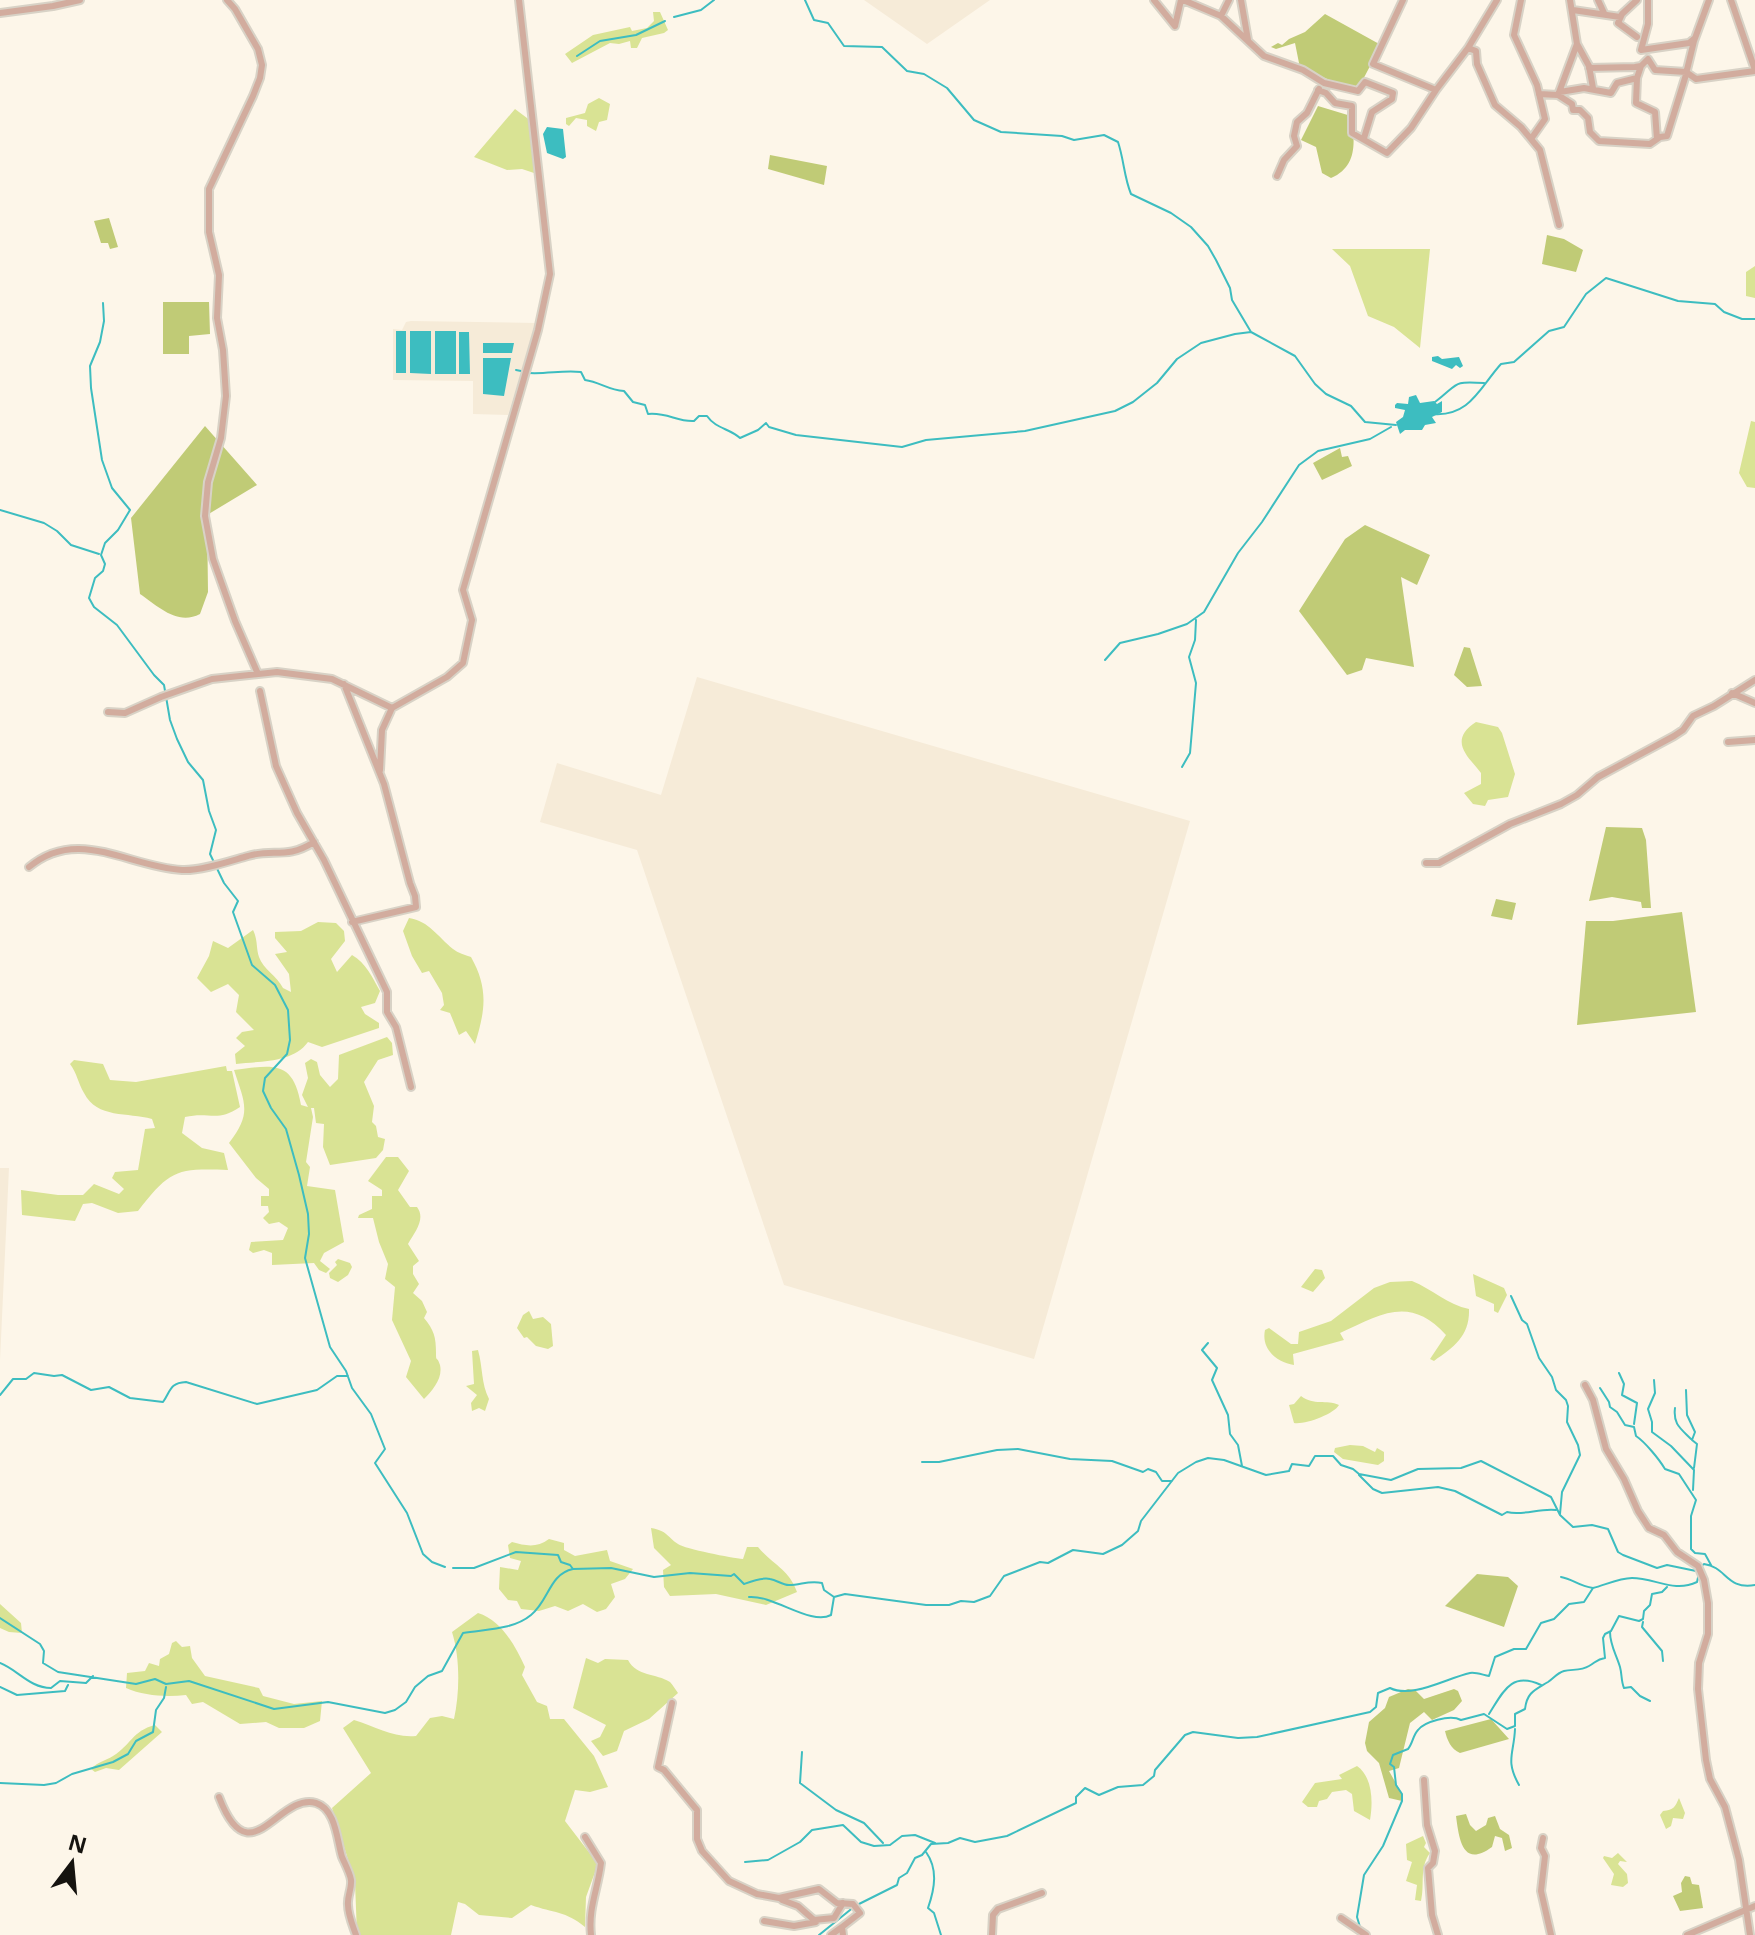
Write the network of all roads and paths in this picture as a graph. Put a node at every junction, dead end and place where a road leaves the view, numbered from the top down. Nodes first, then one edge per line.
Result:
1 (80, 0) edge
2 (227, 0) edge
3 (519, 0) edge
4 (1154, 0) edge
5 (1182, 0) edge
6 (1229, 0) edge
7 (1241, 0) edge
8 (1403, 0) edge
9 (1497, 0) edge
10 (1521, 0) edge
11 (1570, 0) edge
12 (1595, 0) edge
13 (1637, 0) edge
14 (1648, 0) edge
15 (1709, 0) edge
16 (1731, 0) edge
17 (1573, 10) junction
18 (1590, 10) junction
19 (0, 13) edge
20 (1604, 13) junction
21 (1221, 16) junction
22 (1620, 17) junction
23 (1637, 37) dead end
24 (1695, 38) junction
25 (1248, 41) junction
26 (1577, 44) junction
27 (1468, 48) junction
28 (1641, 66) junction
29 (1589, 68) junction
30 (1611, 69) junction
31 (1755, 70) edge
32 (1686, 72) junction
33 (1637, 78) junction
34 (1620, 82) junction
35 (1324, 83) junction
36 (1593, 88) junction
37 (1318, 90) junction
38 (1436, 90) junction
39 (1358, 91) junction
40 (1539, 94) junction
41 (1559, 94) junction
42 (1352, 106) junction
43 (1364, 138) junction
44 (1531, 139) junction
45 (1657, 139) junction
46 (1277, 176) dead end
47 (1559, 225) dead end
48 (258, 674) junction
49 (1754, 682) edge
50 (344, 684) junction
51 (260, 691) dead end
52 (1732, 693) junction
53 (1755, 703) edge
54 (392, 708) junction
55 (108, 712) dead end
56 (1755, 740) edge
57 (1728, 742) dead end
58 (380, 775) junction
59 (314, 842) junction
60 (1426, 863) dead end
61 (29, 867) dead end
62 (352, 922) junction
63 (411, 1087) dead end
64 (1585, 1385) dead end
65 (672, 1703) dead end
66 (1424, 1780) dead end
67 (219, 1797) dead end
68 (585, 1837) dead end
69 (1543, 1838) dead end
70 (1042, 1893) dead end
71 (779, 1898) junction
72 (843, 1903) junction
73 (1755, 1906) edge
74 (1746, 1911) junction
75 (1341, 1918) dead end
76 (819, 1920) junction
77 (764, 1921) dead end
78 (843, 1931) edge
79 (356, 1935) edge
80 (591, 1935) edge
81 (831, 1935) edge
82 (992, 1935) edge
83 (1366, 1935) edge
84 (1438, 1935) edge
85 (1551, 1935) edge
86 (1687, 1935) edge
87 (1750, 1935) edge

1 - 19 street
2 - 48 street
3 - 54 street
4 - 5 street
5 - 21 street
6 - 21 street
7 - 25 street
8 - 38 street
9 - 27 street
10 - 40 street
11 - 17 street
12 - 18 street
12 - 20 street
13 - 22 street
14 - 24 street
15 - 24 street
16 - 31 street
17 - 18 street
17 - 26 street
18 - 20 street
20 - 22 street
21 - 25 street
22 - 23 street
24 - 32 street
25 - 35 street
26 - 29 street
26 - 41 street
27 - 38 street
27 - 44 street
28 - 30 street
28 - 32 street
28 - 33 street
29 - 30 street
29 - 36 street
30 - 34 street
31 - 32 street
32 - 45 street
33 - 34 street
33 - 45 street
34 - 36 street
35 - 37 street
35 - 39 street
36 - 41 street
37 - 42 street
37 - 46 street
38 - 43 street
39 - 42 street
39 - 43 street
40 - 41 street
40 - 44 street
41 - 45 street
42 - 43 street
44 - 47 street
48 - 50 street
48 - 55 street
49 - 52 street
50 - 54 street
50 - 58 street
51 - 59 street
52 - 53 street
52 - 60 street
54 - 58 street
56 - 57 street
58 - 62 street
59 - 61 street
59 - 62 street
62 - 63 street
64 - 74 street
65 - 71 street
66 - 84 street
67 - 79 street
68 - 80 street
69 - 85 street
70 - 82 street
71 - 72 street
71 - 76 street
72 - 76 street
72 - 78 street
73 - 74 street
74 - 86 street
74 - 87 street
75 - 83 street
76 - 77 street
78 - 81 street

